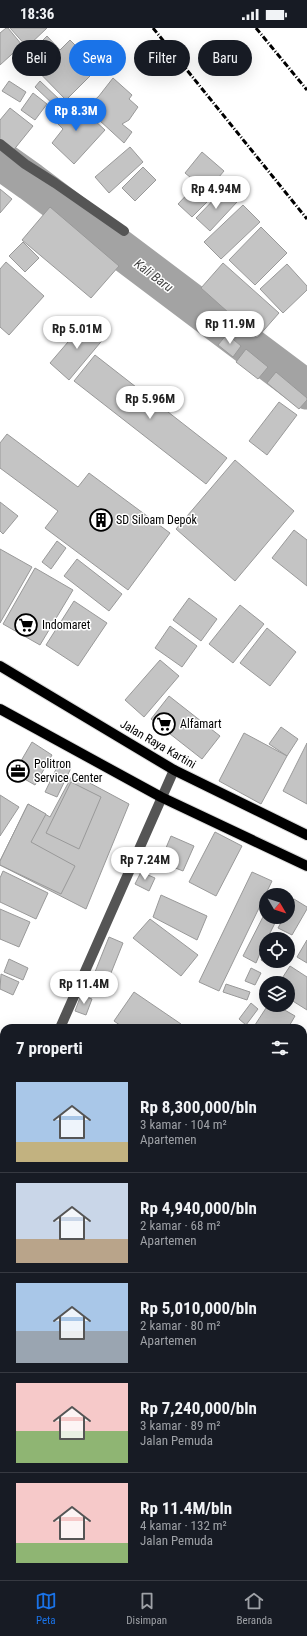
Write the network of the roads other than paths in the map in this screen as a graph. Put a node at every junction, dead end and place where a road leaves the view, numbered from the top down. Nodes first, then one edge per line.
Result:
1 (0, 144) edge
2 (124, 231) dead end
3 (0, 666) edge
4 (0, 709) edge
5 (174, 770) junction
6 (161, 797) junction
7 (307, 835) edge
8 (307, 866) edge
9 (62, 1024) edge

1 - 2 street
3 - 5 main road, Jalan Raya Kartini
4 - 6 main road
5 - 6 street
5 - 7 main road, Jalan Raya Kartini
6 - 8 main road
6 - 9 street

